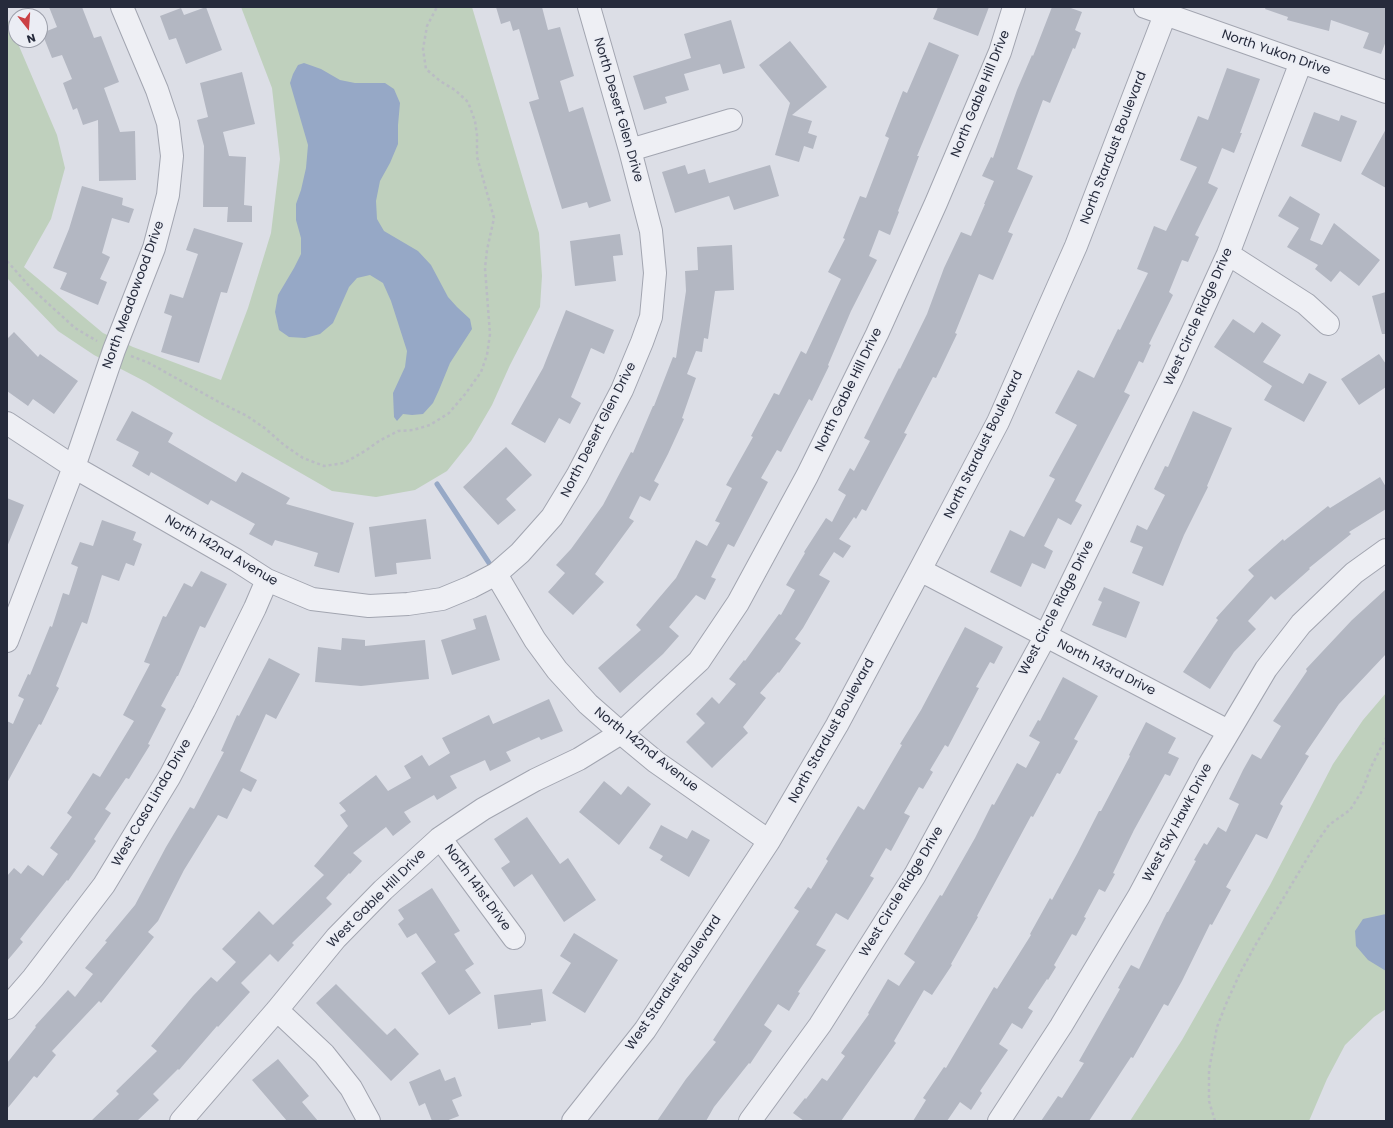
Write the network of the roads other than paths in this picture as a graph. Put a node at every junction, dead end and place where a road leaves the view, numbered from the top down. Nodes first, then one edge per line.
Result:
1 (122, 7) edge
2 (588, 7) edge
3 (1014, 7) edge
4 (1145, 7) edge
5 (1167, 11) edge
6 (1300, 62) junction
7 (1386, 92) edge
8 (731, 120) dead end
9 (630, 150) junction
10 (1228, 254) junction
11 (1328, 324) dead end
12 (7, 423) edge
13 (74, 467) junction
14 (1386, 550) edge
15 (920, 570) junction
16 (496, 574) junction
17 (267, 580) junction
18 (1045, 637) junction
19 (7, 640) edge
20 (1228, 732) junction
21 (621, 733) junction
22 (440, 838) junction
23 (769, 841) junction
24 (514, 938) dead end
25 (7, 1008) edge
26 (277, 1010) junction
27 (181, 1121) edge
28 (369, 1121) edge
29 (573, 1121) edge
30 (750, 1121) edge
31 (999, 1121) edge

1 - 13 street, North Meadowood Drive
2 - 9 street, North Desert Glen Drive
3 - 21 street, North Gable Hill Drive
4 - 5 street, North Yukon Drive
5 - 6 street, North Yukon Drive
5 - 15 street, North Stardust Boulevard
6 - 7 street, North Yukon Drive
6 - 10 street, West Circle Ridge Drive
8 - 9 street
9 - 16 street, North Desert Glen Drive
10 - 11 street
10 - 18 street, West Circle Ridge Drive
12 - 13 street, North 142nd Avenue
13 - 17 street, North 142nd Avenue
13 - 19 street, North Meadowood Drive
14 - 20 street, West Sky Hawk Drive
15 - 18 street, North 143rd Drive
15 - 23 street, North Stardust Boulevard
16 - 17 street, North 142nd Avenue
16 - 21 street, North 142nd Avenue
17 - 25 street, West Casa Linda Drive
18 - 20 street, North 143rd Drive
18 - 30 street, West Circle Ridge Drive
20 - 31 street, West Sky Hawk Drive
21 - 22 street, West Gable Hill Drive
21 - 23 street, North 142nd Avenue
22 - 24 street, North 141st Drive
22 - 26 street, West Gable Hill Drive
23 - 29 street, West Stardust Boulevard
26 - 27 street, West Gable Hill Drive
26 - 28 street

